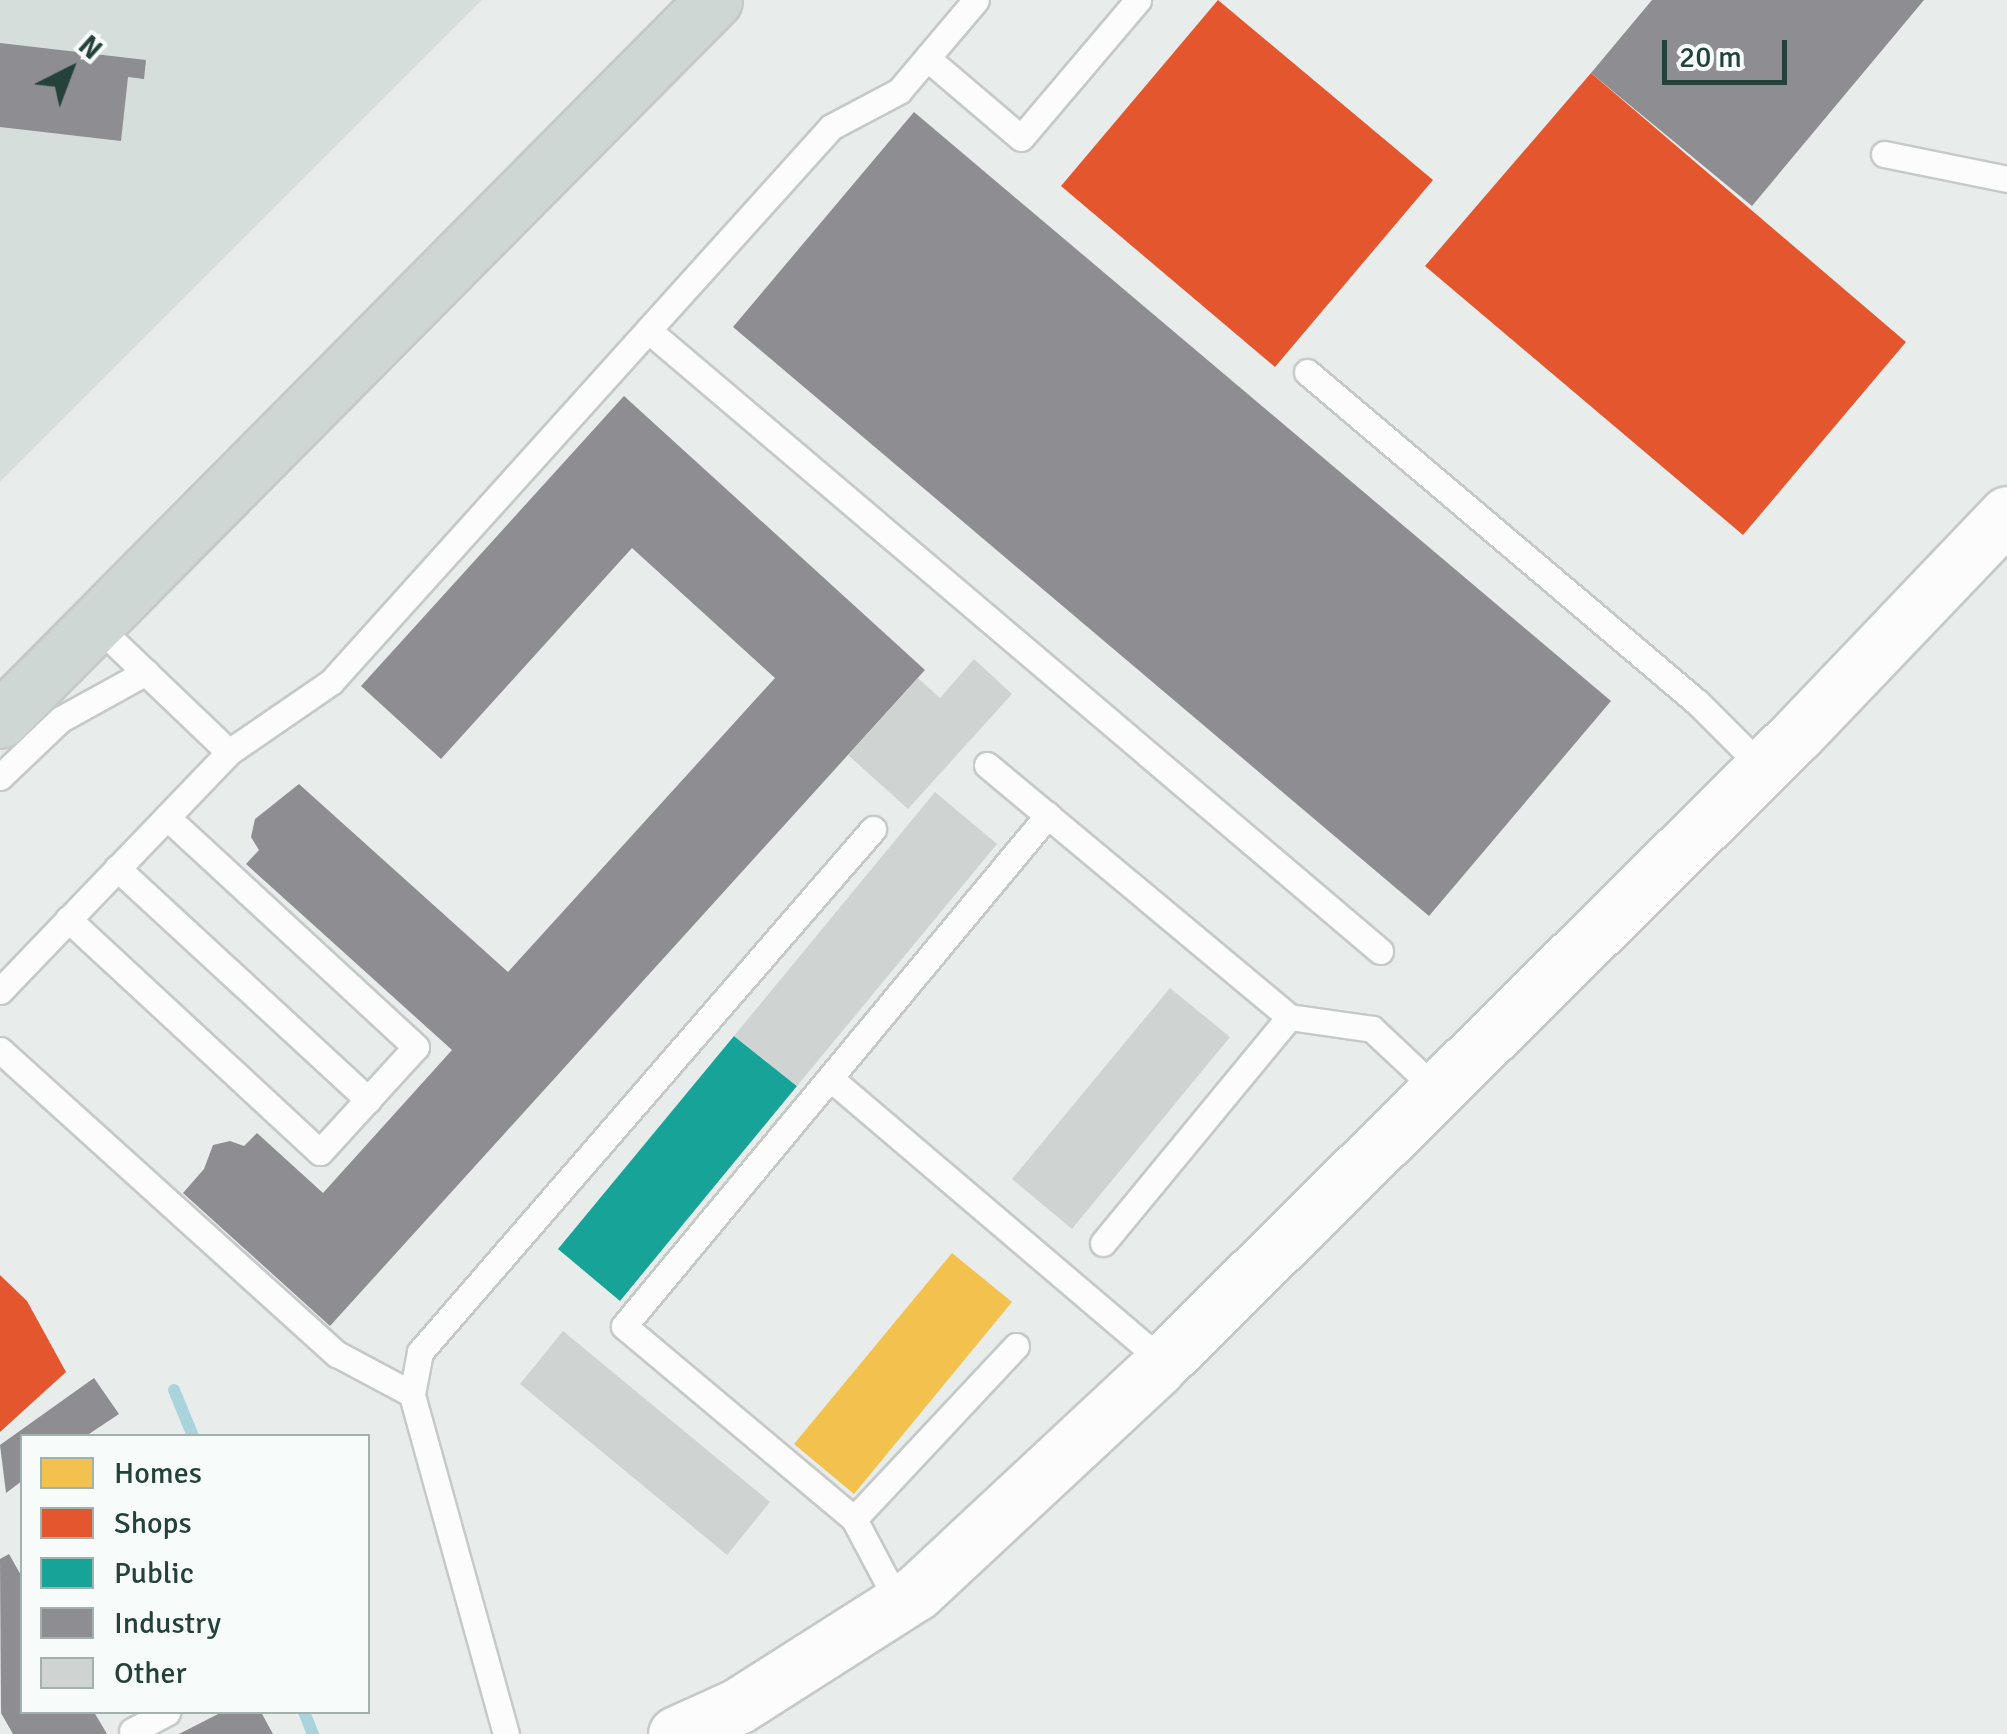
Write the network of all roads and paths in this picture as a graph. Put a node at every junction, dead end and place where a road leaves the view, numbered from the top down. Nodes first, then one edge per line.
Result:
1 (714, 0) edge
2 (976, 0) edge
3 (1138, 0) edge
4 (928, 58) junction
5 (1884, 154) dead end
6 (2007, 180) edge
7 (648, 330) junction
8 (1306, 372) dead end
9 (2007, 514) edge
10 (95, 624) junction
11 (146, 672) junction
12 (0, 720) edge
13 (228, 752) junction
14 (987, 765) dead end
15 (1763, 768) junction
16 (0, 777) edge
17 (1048, 815) junction
18 (166, 817) junction
19 (874, 829) dead end
20 (117, 868) junction
21 (68, 920) junction
22 (1380, 950) dead end
23 (0, 991) edge
24 (1289, 1017) junction
25 (0, 1050) edge
26 (830, 1078) junction
27 (1437, 1090) junction
28 (368, 1100) junction
29 (1104, 1244) dead end
30 (1016, 1346) dead end
31 (1163, 1361) junction
32 (412, 1394) junction
33 (854, 1520) junction
34 (899, 1604) junction
35 (161, 1714) edge
36 (129, 1725) edge
37 (506, 1734) edge
38 (676, 1734) edge

1 - 10 main road
2 - 4 lane
3 - 4 lane
4 - 7 lane
5 - 6 lane
7 - 13 lane
7 - 22 lane
8 - 15 lane
9 - 15 street
10 - 11 lane
10 - 12 main road
11 - 13 lane
11 - 16 lane
13 - 18 lane
14 - 17 lane
15 - 27 street
17 - 24 lane
17 - 26 lane
18 - 20 lane
18 - 28 lane
19 - 32 lane
20 - 21 lane
20 - 28 lane
21 - 23 lane
21 - 28 lane
24 - 27 lane
24 - 29 lane
25 - 32 lane
26 - 31 lane
26 - 33 lane
27 - 31 street
30 - 33 lane
31 - 34 street
32 - 37 lane
33 - 34 lane
34 - 38 street
35 - 36 lane

